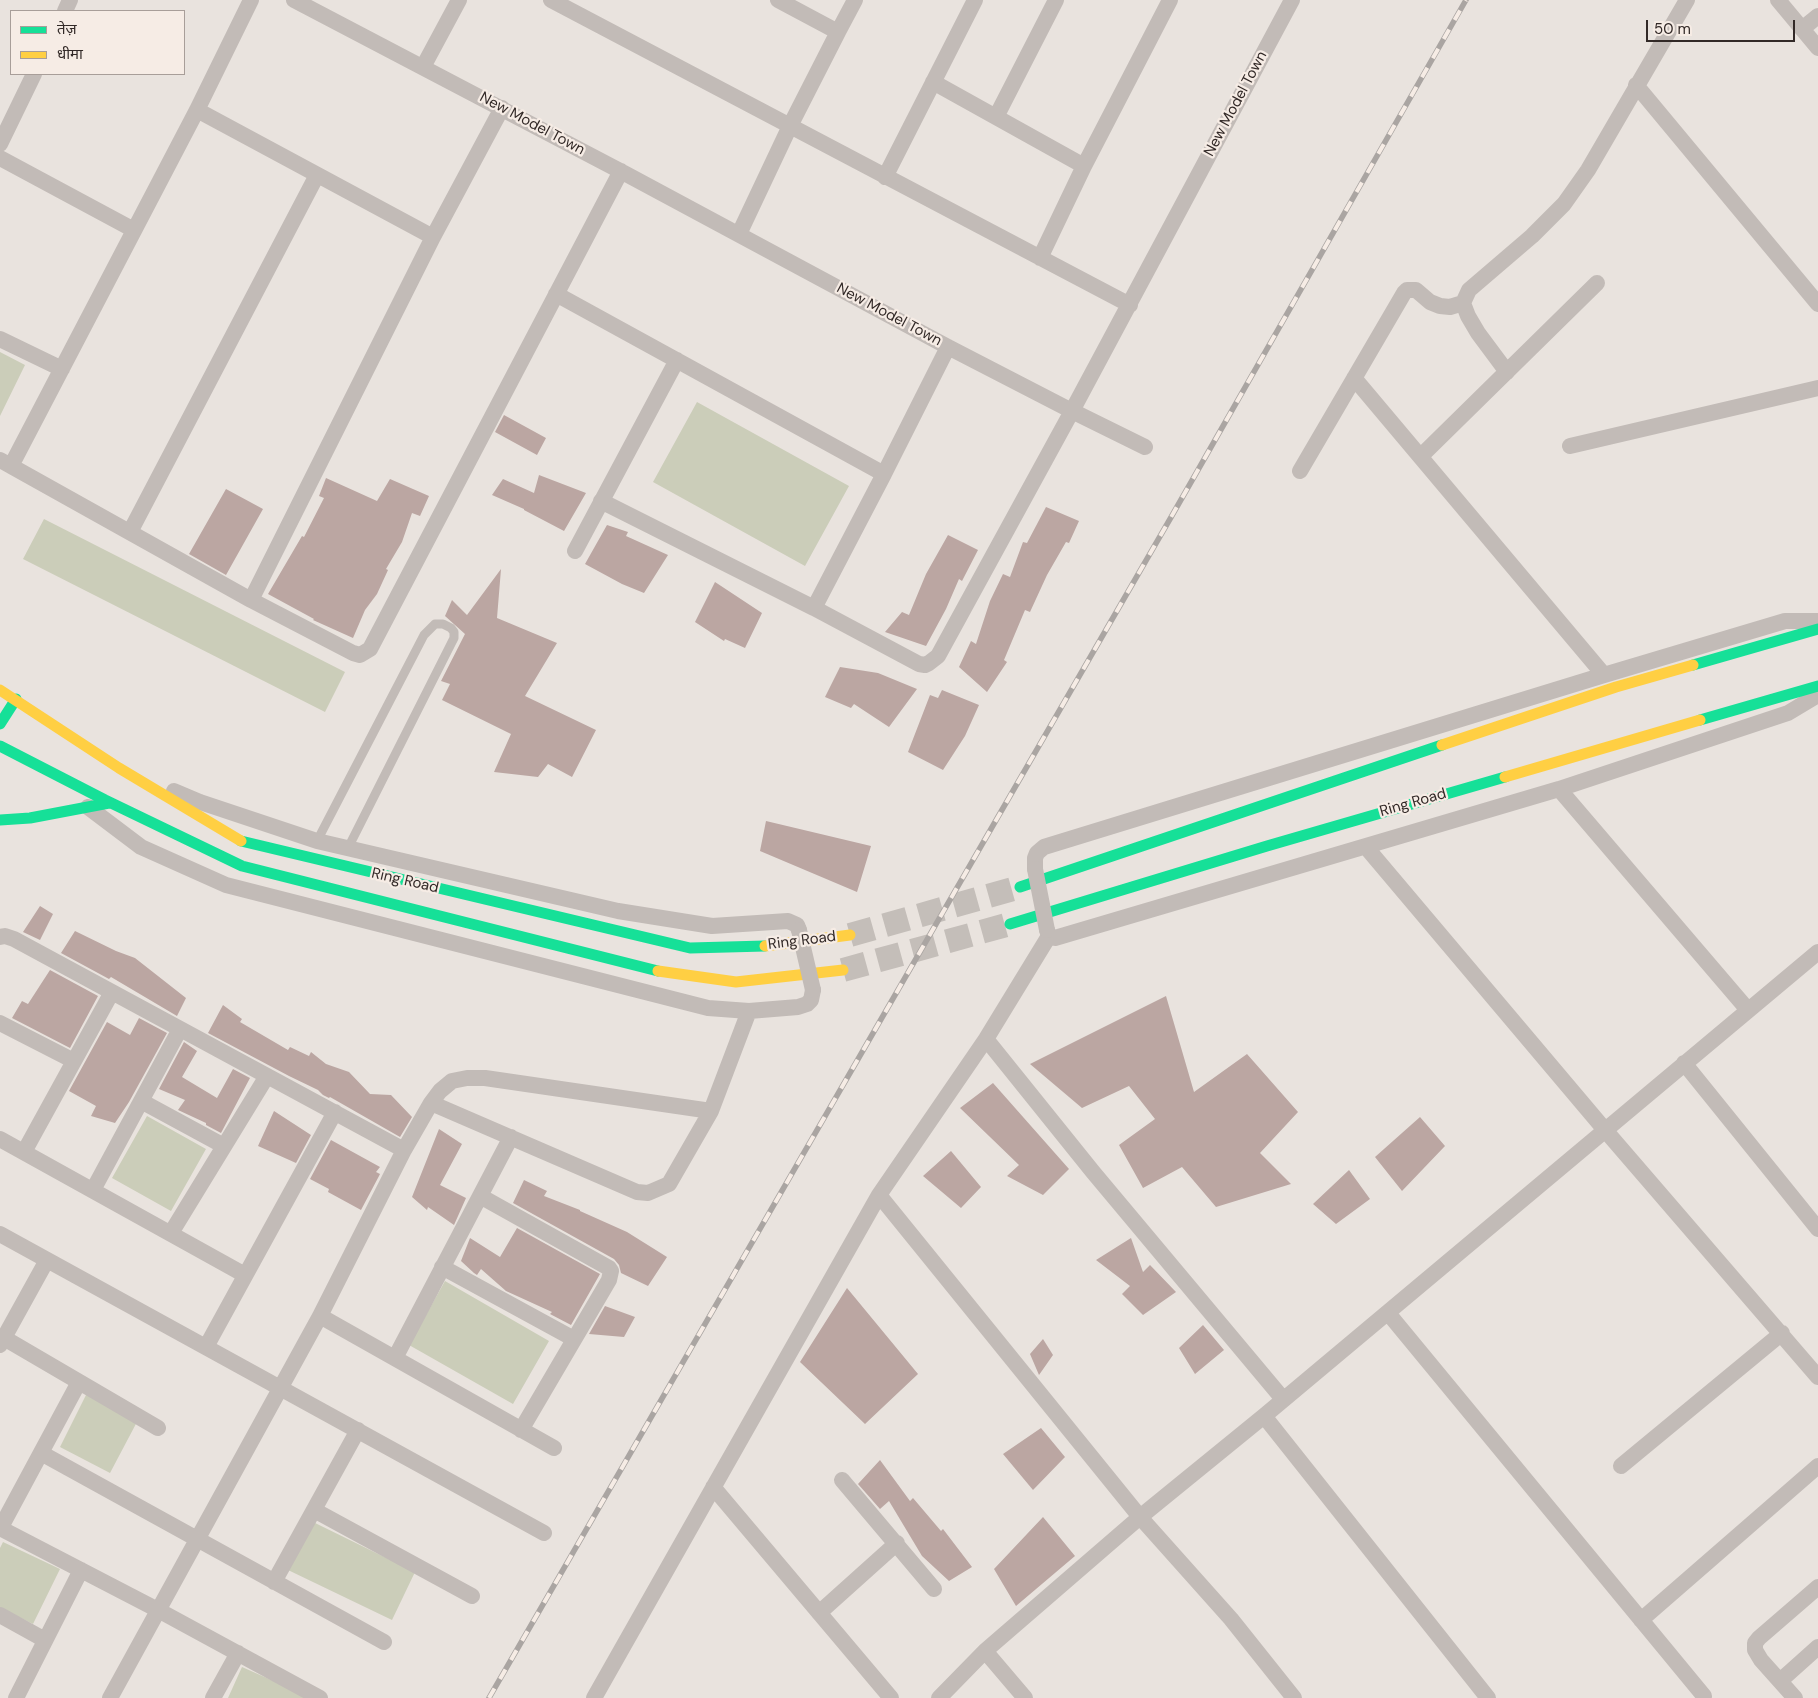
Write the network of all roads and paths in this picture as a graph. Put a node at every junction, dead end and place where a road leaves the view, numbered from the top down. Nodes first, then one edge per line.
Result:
1 (251, 0) edge
2 (294, 0) edge
3 (459, 0) edge
4 (551, 0) edge
5 (778, 0) edge
6 (855, 0) edge
7 (975, 0) edge
8 (1056, 0) edge
9 (1170, 0) edge
10 (1292, 0) edge
11 (1687, 0) edge
12 (1778, 0) edge
13 (577, 6) edge
14 (1818, 16) edge
15 (1802, 29) junction
16 (838, 32) junction
17 (1818, 48) edge
18 (423, 67) junction
19 (34, 75) edge
20 (933, 82) junction
21 (1636, 85) junction
22 (502, 108) junction
23 (197, 110) junction
24 (996, 117) junction
25 (790, 126) junction
26 (0, 144) edge
27 (0, 158) edge
28 (1084, 166) junction
29 (621, 171) junction
30 (316, 175) junction
31 (885, 177) junction
32 (134, 230) junction
33 (739, 234) junction
34 (433, 237) junction
35 (1040, 258) junction
36 (1597, 283) dead end
37 (556, 294) junction
38 (1464, 303) junction
39 (1818, 304) edge
40 (1130, 305) junction
41 (0, 339) edge
42 (948, 347) junction
43 (677, 360) junction
44 (62, 369) junction
45 (1507, 372) junction
46 (1354, 378) junction
47 (1818, 388) edge
48 (1072, 411) junction
49 (1570, 446) dead end
50 (1144, 447) dead end
51 (1421, 456) junction
52 (6, 463) edge
53 (1300, 471) dead end
54 (884, 474) junction
55 (601, 501) junction
56 (130, 532) junction
57 (575, 551) dead end
58 (252, 600) junction
59 (814, 608) junction
60 (1818, 621) edge
61 (1818, 629) edge
62 (1604, 674) junction
63 (1818, 686) edge
64 (0, 690) edge
65 (1818, 696) edge
66 (16, 699) junction
67 (0, 724) edge
68 (0, 746) edge
69 (118, 768) junction
70 (1559, 789) junction
71 (110, 803) junction
72 (88, 807) junction
73 (0, 820) edge
74 (317, 841) junction
75 (1366, 847) junction
76 (348, 848) junction
77 (1020, 887) tunnel mouth
78 (1010, 924) tunnel mouth
79 (1048, 933) junction
80 (850, 935) tunnel mouth
81 (0, 937) edge
82 (1818, 952) edge
83 (843, 970) tunnel mouth
84 (112, 992) junction
85 (1748, 1010) junction
86 (750, 1011) junction
87 (0, 1023) edge
88 (180, 1029) junction
89 (986, 1039) junction
90 (74, 1062) junction
91 (1684, 1063) junction
92 (267, 1076) junction
93 (141, 1101) junction
94 (431, 1102) junction
95 (710, 1111) junction
96 (335, 1112) junction
97 (1605, 1130) junction
98 (511, 1137) junction
99 (0, 1139) edge
100 (224, 1146) junction
101 (404, 1150) junction
102 (24, 1152) junction
103 (93, 1190) junction
104 (879, 1195) junction
105 (480, 1196) junction
106 (1818, 1228) edge
107 (0, 1234) edge
108 (171, 1234) junction
109 (47, 1260) junction
110 (442, 1266) junction
111 (245, 1274) junction
112 (1388, 1313) junction
113 (320, 1316) junction
114 (1782, 1334) junction
115 (574, 1339) junction
116 (2, 1342) edge
117 (206, 1347) junction
118 (395, 1358) junction
119 (1818, 1377) edge
120 (80, 1382) junction
121 (280, 1387) junction
122 (1283, 1399) junction
123 (1264, 1416) junction
124 (158, 1428) dead end
125 (358, 1430) junction
126 (521, 1430) junction
127 (554, 1448) dead end
128 (41, 1453) junction
129 (1621, 1466) dead end
130 (1818, 1466) edge
131 (842, 1480) dead end
132 (713, 1487) junction
133 (314, 1510) junction
134 (1140, 1517) junction
135 (0, 1528) edge
136 (544, 1533) dead end
137 (196, 1539) junction
138 (896, 1543) junction
139 (81, 1570) junction
140 (274, 1582) junction
141 (1818, 1587) edge
142 (934, 1588) dead end
143 (472, 1596) dead end
144 (158, 1610) junction
145 (819, 1613) junction
146 (0, 1615) edge
147 (1641, 1620) junction
148 (46, 1640) junction
149 (384, 1642) dead end
150 (1818, 1647) edge
151 (985, 1651) junction
152 (238, 1654) junction
153 (1780, 1681) junction
154 (597, 1696) edge
155 (1704, 1696) dead end
156 (16, 1698) edge
157 (110, 1698) edge
158 (213, 1698) edge
159 (320, 1698) edge
160 (891, 1698) edge
161 (939, 1698) edge
162 (1025, 1698) edge
163 (1294, 1698) edge
164 (1488, 1698) edge
165 (1794, 1698) edge

1 - 23 street
2 - 18 street, New Model Town
3 - 18 street
4 - 13 street
5 - 16 street
6 - 16 street
7 - 20 street
8 - 24 street
9 - 28 street
10 - 40 street, New Model Town
11 - 21 street
12 - 15 street
13 - 25 street
14 - 15 street
15 - 17 street
16 - 25 street
18 - 22 street, New Model Town
19 - 26 street
20 - 24 street
20 - 31 street
21 - 38 street
21 - 39 street
22 - 29 street, New Model Town
22 - 34 street
23 - 30 street
23 - 32 street
24 - 28 street
25 - 31 street
25 - 33 street
27 - 32 street
28 - 35 street
29 - 33 street, New Model Town
29 - 37 street
30 - 34 street
30 - 56 street
31 - 35 street
32 - 44 street
33 - 42 street, New Model Town
34 - 58 street
35 - 40 street
36 - 45 street
37 - 43 street
37 - 58 street
38 - 45 street
38 - 46 street
40 - 48 street, New Model Town
41 - 44 street
42 - 48 street, New Model Town
42 - 54 street
43 - 54 street
43 - 55 street
44 - 52 street
45 - 51 street
46 - 51 street
46 - 53 street
47 - 49 street
48 - 50 street
48 - 59 street
51 - 62 street
52 - 56 street
54 - 59 street
55 - 57 street
55 - 59 street
56 - 58 street
60 - 62 street
61 - 77 street
62 - 79 street, bridge
63 - 78 street, Ring Road
64 - 66 street, Ring Road
65 - 70 street
66 - 67 street
66 - 69 street, Ring Road
68 - 71 street, Ring Road
69 - 74 street
69 - 80 street, Ring Road
70 - 75 street
70 - 85 street
71 - 72 street
71 - 83 street, Ring Road
72 - 73 street
72 - 86 street
74 - 76 street
74 - 76 lane
75 - 79 street
75 - 97 street
76 - 86 street, bridge
79 - 89 street
81 - 84 street
82 - 85 street
84 - 88 street
84 - 90 street
85 - 91 street
86 - 95 street
87 - 90 street
88 - 92 street
88 - 93 street
89 - 104 street
89 - 122 street
90 - 102 street
91 - 97 street
91 - 106 street
92 - 96 street
92 - 100 street
93 - 100 street
93 - 103 street
94 - 95 street
94 - 98 street
94 - 101 street
95 - 98 street
96 - 101 street
96 - 111 street
97 - 112 street
97 - 114 street
98 - 105 street
99 - 102 street
100 - 108 street
101 - 113 street
102 - 103 street
103 - 108 street
104 - 132 street
104 - 134 street
105 - 110 street
105 - 115 street
107 - 109 street
108 - 111 street
109 - 116 street
109 - 117 street
110 - 115 street
110 - 118 street
111 - 117 street
112 - 122 street
112 - 147 street
113 - 118 street
113 - 121 street
114 - 119 street
114 - 129 street
115 - 126 street
116 - 120 street
117 - 121 street
118 - 126 street
120 - 124 street
120 - 128 street
121 - 125 street
121 - 137 street
122 - 123 street
123 - 134 street
123 - 164 street
125 - 133 street
125 - 136 street
126 - 127 street
128 - 135 street
128 - 137 street
130 - 147 street
131 - 138 street
132 - 145 street
132 - 154 street
133 - 140 street
133 - 143 street
134 - 151 street
134 - 163 street
135 - 139 street
137 - 140 street
137 - 144 street
138 - 142 street
138 - 145 street
139 - 144 street
139 - 148 street
140 - 149 street
141 - 153 street
144 - 152 street
144 - 157 street
145 - 160 street
146 - 148 street
147 - 155 street
148 - 156 street
150 - 153 street
151 - 161 street
151 - 162 street
152 - 158 street
152 - 159 street
153 - 165 street

